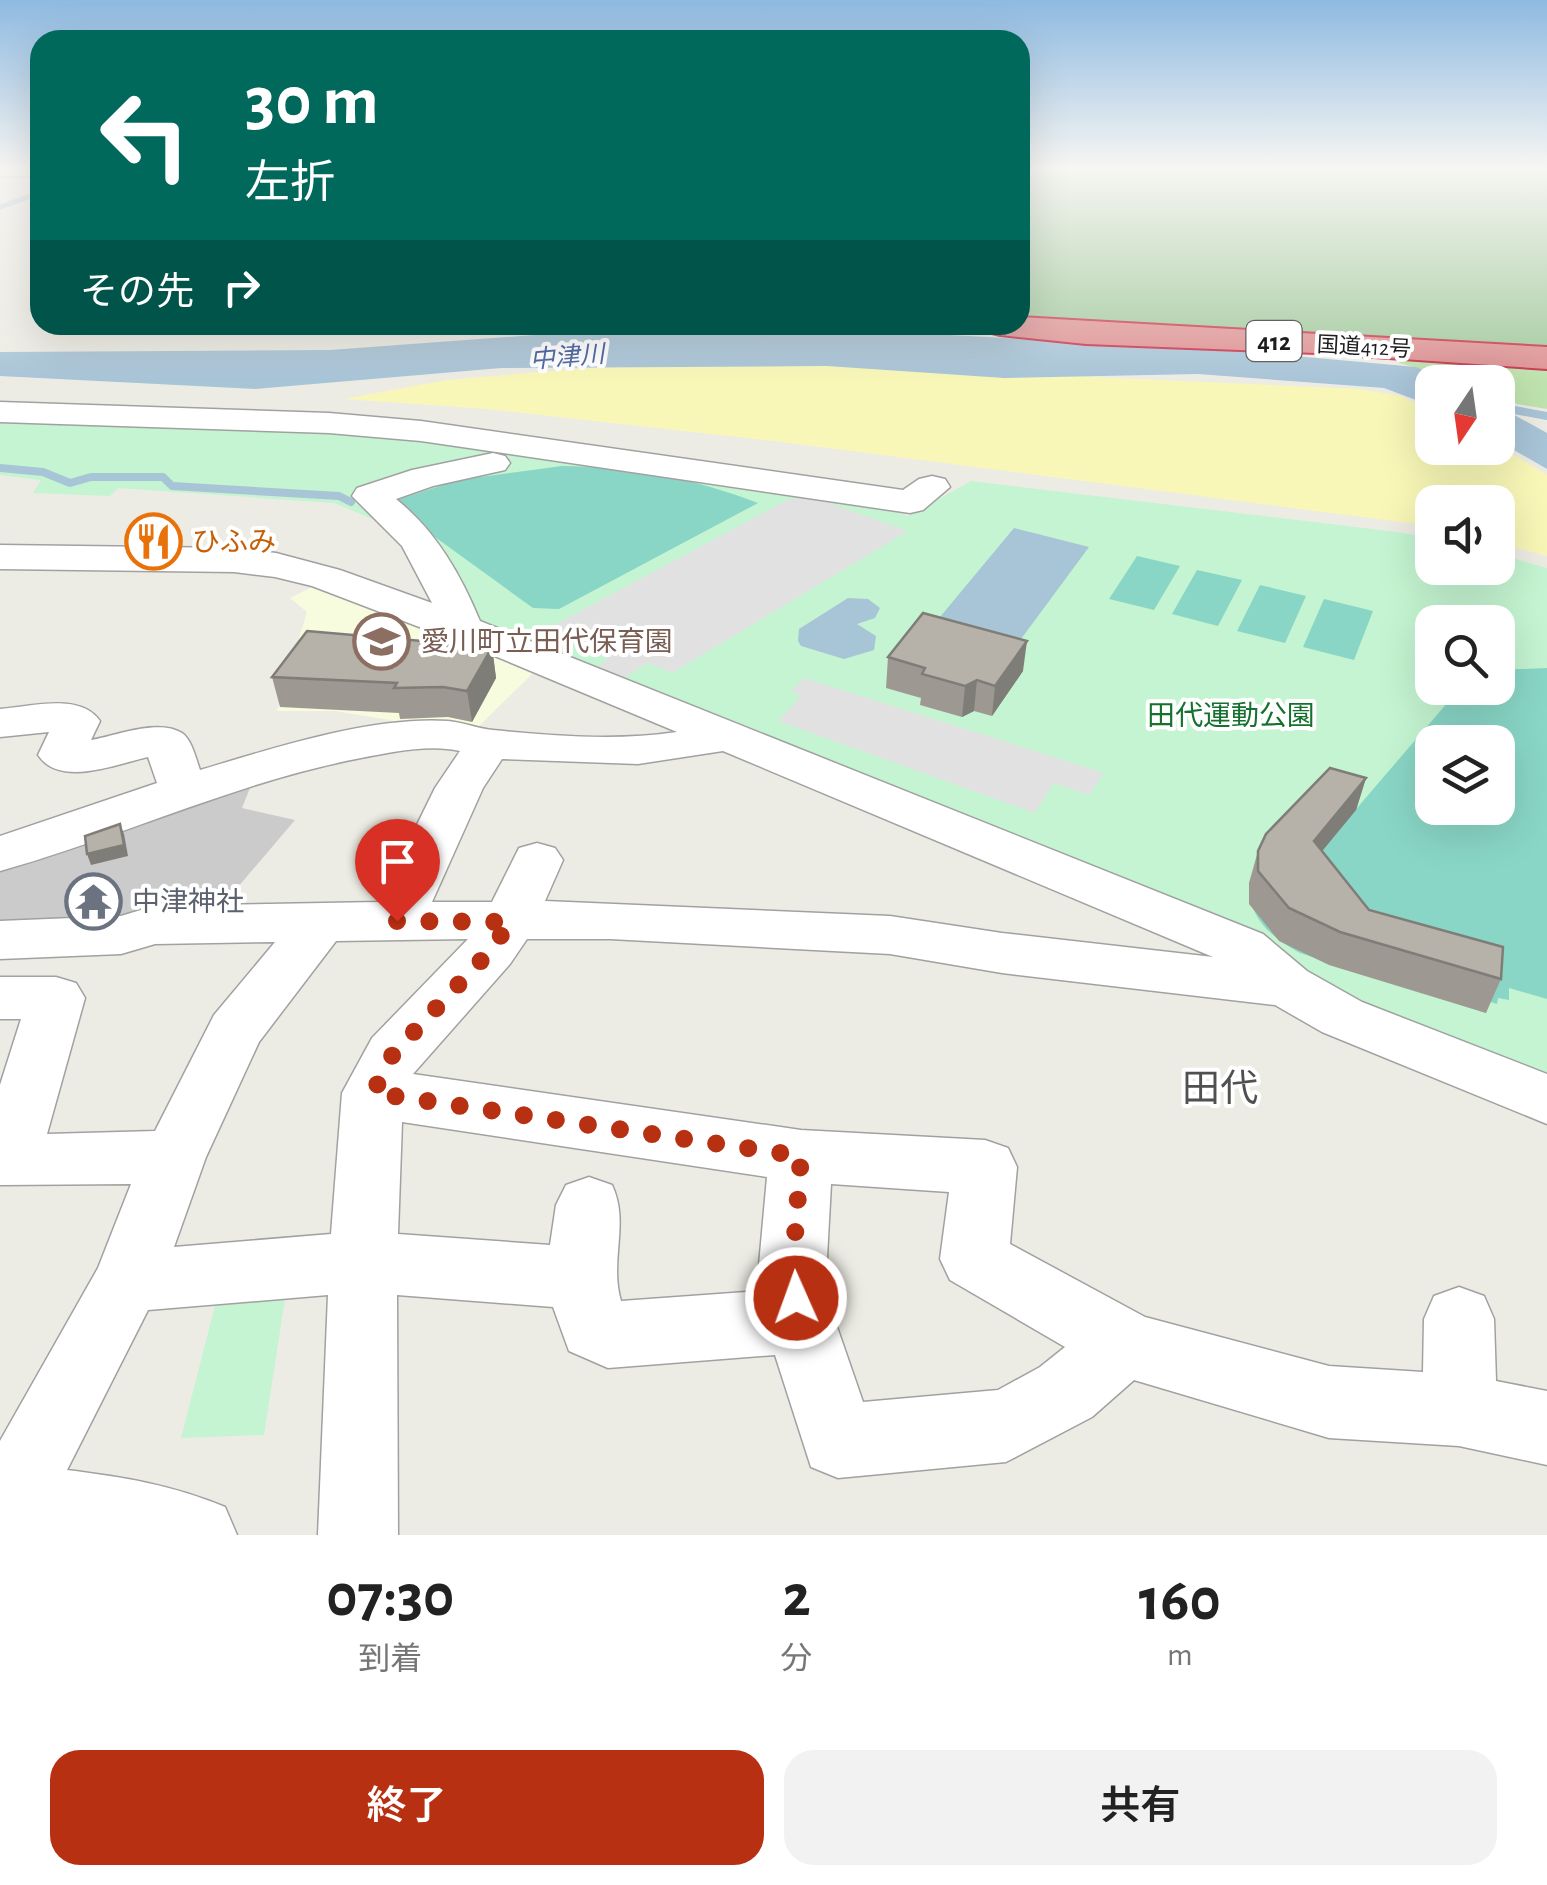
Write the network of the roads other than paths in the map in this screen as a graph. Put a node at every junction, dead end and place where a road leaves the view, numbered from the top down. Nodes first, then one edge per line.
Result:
1 (1030, 328) edge
2 (1547, 358) edge
3 (0, 412) edge
4 (782, 450) dead end
5 (493, 462) dead end
6 (0, 557) edge
7 (454, 626) junction
8 (0, 723) edge
9 (725, 737) junction
10 (489, 744) junction
11 (184, 790) junction
12 (0, 854) edge
13 (537, 860) dead end
14 (397, 921) junction
15 (320, 922) junction
16 (510, 922) junction
17 (0, 940) edge
18 (1287, 986) junction
19 (0, 998) edge
20 (373, 1093) junction
21 (1547, 1100) edge
22 (801, 1156) junction
23 (174, 1157) junction
24 (589, 1205) dead end
25 (363, 1262) junction
26 (580, 1278) junction
27 (127, 1282) junction
28 (1459, 1320) dead end
29 (800, 1322) junction
30 (1124, 1343) junction
31 (1459, 1410) junction
32 (1547, 1428) edge
33 (6, 1510) edge
34 (197, 1535) edge
35 (358, 1535) edge

1 - 2 highway, 国道412号 / 412
3 - 4 street
5 - 7 street
6 - 7 street
7 - 9 street
8 - 11 street
9 - 10 street
9 - 18 street
10 - 11 street
10 - 14 street
11 - 12 street
13 - 16 street
14 - 15 street
14 - 16 street
15 - 17 street
15 - 23 street
16 - 18 street
16 - 20 street
18 - 21 street
19 - 23 street
20 - 22 street
20 - 25 street
22 - 29 street
22 - 30 street
23 - 27 street
24 - 26 street
25 - 26 street
25 - 27 street
25 - 35 street
26 - 29 street
27 - 33 street
28 - 31 street
29 - 30 street
30 - 31 street
31 - 32 street
33 - 34 street

